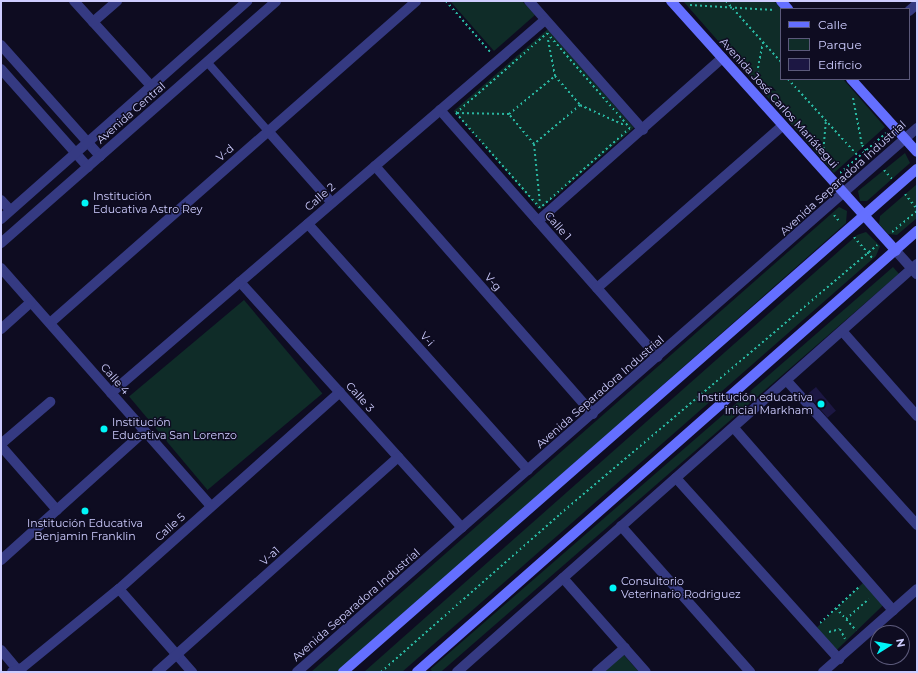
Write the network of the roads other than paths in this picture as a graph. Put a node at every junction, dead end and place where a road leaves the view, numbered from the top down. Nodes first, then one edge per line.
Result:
1 (74, 1) edge
2 (117, 1) edge
3 (247, 1) edge
4 (276, 1) edge
5 (416, 1) edge
6 (529, 1) edge
7 (671, 1) edge
8 (917, 2) edge
9 (910, 10) edge
10 (545, 20) junction
11 (93, 22) junction
12 (1, 45) edge
13 (722, 58) junction
14 (207, 62) junction
15 (1, 69) edge
16 (852, 80) edge
17 (151, 86) junction
18 (440, 110) junction
19 (782, 126) junction
20 (917, 128) edge
21 (643, 130) junction
22 (268, 131) junction
23 (905, 139) junction
24 (88, 143) junction
25 (917, 152) edge
26 (77, 153) junction
27 (100, 156) junction
28 (88, 166) junction
29 (375, 166) junction
30 (917, 169) edge
31 (845, 193) junction
32 (1, 200) edge
33 (332, 203) junction
34 (10, 210) junction
35 (865, 215) junction
36 (1, 219) edge
37 (538, 222) junction
38 (308, 224) junction
39 (917, 231) edge
40 (1, 243) edge
41 (896, 251) junction
42 (1, 268) edge
43 (915, 269) edge
44 (240, 282) junction
45 (597, 288) junction
46 (31, 302) junction
47 (50, 323) junction
48 (1, 330) edge
49 (843, 332) junction
50 (658, 357) junction
51 (787, 381) junction
52 (340, 392) junction
53 (111, 393) junction
54 (50, 402) dead end
55 (593, 414) junction
56 (917, 416) edge
57 (734, 428) junction
58 (145, 431) junction
59 (1, 445) edge
60 (398, 457) junction
61 (528, 470) junction
62 (676, 478) junction
63 (211, 506) junction
64 (57, 510) junction
65 (917, 525) edge
66 (621, 526) junction
67 (462, 528) junction
68 (1, 560) edge
69 (563, 578) junction
70 (119, 589) junction
71 (917, 590) edge
72 (893, 610) junction
73 (625, 648) junction
74 (1, 650) edge
75 (177, 654) junction
76 (839, 658) junction
77 (14, 670) edge
78 (157, 672) edge
79 (192, 672) edge
80 (297, 672) edge
81 (343, 672) edge
82 (417, 672) edge
83 (457, 672) edge
84 (597, 672) edge
85 (646, 672) edge
86 (750, 672) edge
87 (823, 672) edge

1 - 11 street
2 - 11 street
3 - 17 street, Avenida Central
4 - 14 street, Avenida Central
5 - 22 street, V-d
6 - 10 street
7 - 13 main road, Avenida José Carlos Mariátegui
8 - 9 street
10 - 18 street, Calle 2
10 - 21 street
11 - 17 street
12 - 24 street
13 - 19 main road, Avenida José Carlos Mariátegui
13 - 21 street
14 - 22 street
14 - 27 street, Avenida Central
15 - 26 street
16 - 23 main road
17 - 24 street, Avenida Central
18 - 29 street, Calle 2
18 - 37 street, Calle 1
19 - 31 main road, Avenida José Carlos Mariátegui
19 - 45 street
20 - 23 street, Avenida Separadora Industrial
21 - 37 street
22 - 33 street
22 - 47 street, V-d
23 - 25 main road
23 - 31 street, Avenida Separadora Industrial
24 - 26 street, Avenida Central
24 - 27 street
26 - 28 street
26 - 34 street, Avenida Central
27 - 28 street, Avenida Central
28 - 40 street, Avenida Central
29 - 33 street, Calle 2
29 - 55 street, V-g
30 - 35 main road
31 - 35 main road, Avenida José Carlos Mariátegui
31 - 50 street, Avenida Separadora Industrial
32 - 34 street
33 - 38 street, Calle 2
34 - 36 street, Avenida Central
35 - 41 main road, Avenida José Carlos Mariátegui
35 - 81 main road
37 - 45 street, Calle 1
38 - 44 street, Calle 2
38 - 61 street, V-i
39 - 41 main road
41 - 43 street, Avenida José Carlos Mariátegui
41 - 82 main road
42 - 46 street, Calle 4
43 - 49 street
44 - 52 street, Calle 3
44 - 53 street, Calle 2
45 - 50 street, Calle 1
46 - 47 street, Calle 4
46 - 48 street
47 - 53 street, Calle 4
49 - 51 street
49 - 56 street
50 - 55 street, Avenida Separadora Industrial
51 - 57 street
51 - 65 street
52 - 60 street, Calle 3
52 - 63 street, Calle 5
53 - 58 street, Calle 4
54 - 59 street
55 - 61 street, Avenida Separadora Industrial
57 - 62 street
57 - 72 street
58 - 63 street, Calle 4
58 - 64 street
59 - 64 street
60 - 67 street, Calle 3
60 - 75 street, V-a1
61 - 67 street, Avenida Separadora Industrial
62 - 66 street
62 - 76 street
63 - 70 street, Calle 5
64 - 68 street
66 - 69 street
66 - 86 street
67 - 80 street, Avenida Separadora Industrial
69 - 73 street
69 - 83 street
70 - 75 street
70 - 77 street, Calle 5
71 - 72 street
72 - 76 street
73 - 84 street
73 - 85 street
74 - 77 street
75 - 78 street, V-a1
75 - 79 street
76 - 87 street

